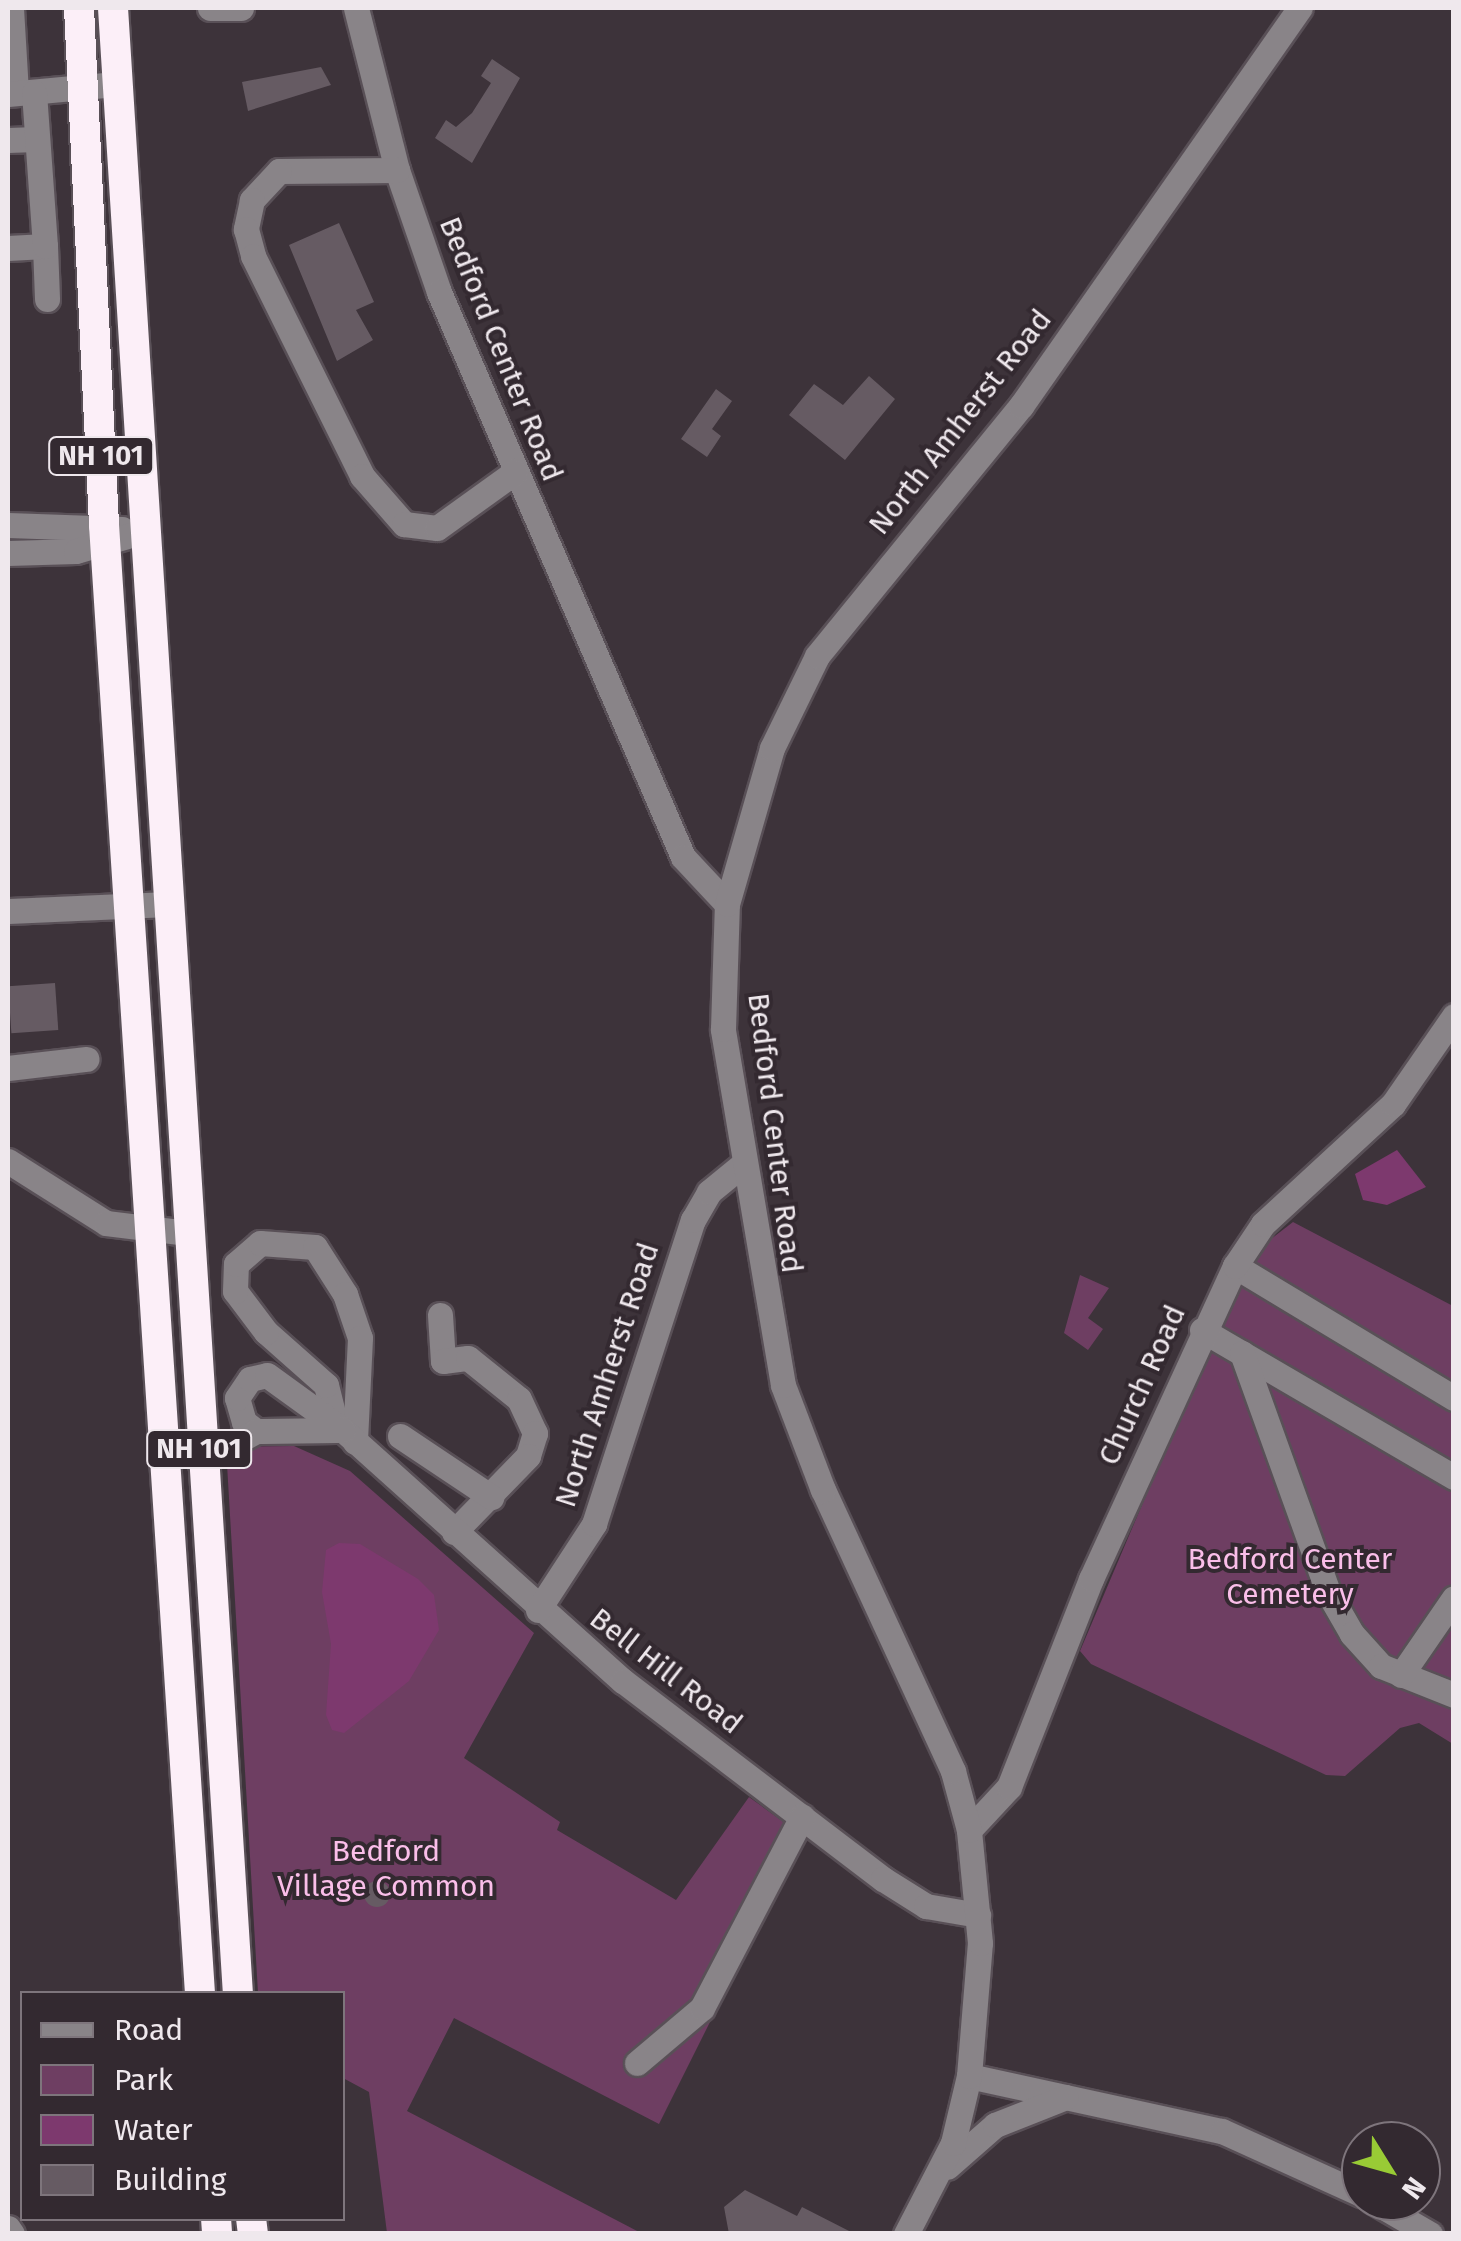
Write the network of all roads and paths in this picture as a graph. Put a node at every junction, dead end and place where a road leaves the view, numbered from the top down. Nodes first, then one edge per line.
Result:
1 (11, 8) edge
2 (79, 8) edge
3 (113, 8) edge
4 (210, 8) edge
5 (240, 8) edge
6 (356, 8) edge
7 (1300, 8) edge
8 (11, 60) edge
9 (116, 84) junction
10 (84, 87) junction
11 (19, 93) edge
12 (36, 139) junction
13 (8, 140) edge
14 (397, 170) junction
15 (45, 246) junction
16 (8, 248) edge
17 (48, 299) dead end
18 (515, 472) junction
19 (8, 525) edge
20 (141, 532) junction
21 (105, 535) junction
22 (8, 554) edge
23 (130, 904) junction
24 (167, 904) junction
25 (728, 904) junction
26 (8, 911) edge
27 (1454, 1016) edge
28 (86, 1059) dead end
29 (8, 1068) edge
30 (8, 1161) edge
31 (742, 1165) junction
32 (150, 1231) junction
33 (187, 1233) junction
34 (1235, 1266) junction
35 (440, 1315) dead end
36 (1202, 1330) junction
37 (1242, 1354) junction
38 (1454, 1398) edge
39 (256, 1431) junction
40 (345, 1432) junction
41 (400, 1436) dead end
42 (200, 1462) junction
43 (1454, 1477) edge
44 (491, 1497) junction
45 (454, 1532) junction
46 (1454, 1598) edge
47 (538, 1610) junction
48 (1401, 1675) junction
49 (1452, 1696) edge
50 (802, 1817) junction
51 (969, 1830) junction
52 (978, 1914) junction
53 (200, 1991) edge
54 (238, 1991) edge
55 (636, 2063) dead end
56 (969, 2076) junction
57 (1072, 2096) junction
58 (940, 2174) junction
59 (1341, 2184) edge
60 (1408, 2221) edge
61 (8, 2228) edge
62 (12, 2234) edge
63 (906, 2234) edge
64 (1430, 2234) edge

1 - 8 street
2 - 10 highway, NH 101
3 - 9 highway, NH 101
4 - 5 street
6 - 14 street, Bedford Center Road
7 - 25 street, North Amherst Road
8 - 11 street
9 - 10 street
9 - 20 highway, NH 101
10 - 11 street
10 - 21 highway, NH 101
11 - 12 street
12 - 13 street
12 - 15 street
14 - 18 street, Bedford Center Road
14 - 18 street
15 - 16 street
15 - 17 street
18 - 25 street, Bedford Center Road
19 - 21 street
20 - 21 street
20 - 24 highway, NH 101
21 - 22 street
21 - 23 highway, NH 101
23 - 24 street
23 - 26 street
23 - 32 highway, NH 101
24 - 33 highway, NH 101
25 - 31 street, Bedford Center Road
27 - 34 street, Church Road
28 - 29 street
30 - 32 street
31 - 47 street, North Amherst Road
31 - 51 street, Bedford Center Road
32 - 33 street
32 - 53 highway, NH 101
33 - 42 highway, NH 101
34 - 36 street, Church Road
34 - 38 street
35 - 44 street
36 - 37 street
36 - 51 street, Church Road
37 - 43 street
37 - 48 street
39 - 40 street
39 - 40 street, Bell Hill Road
39 - 42 street
40 - 40 street
40 - 45 street, Bell Hill Road
41 - 44 street
42 - 54 highway, NH 101
44 - 45 street
45 - 47 street, Bell Hill Road
46 - 48 street
47 - 50 street, Bell Hill Road
48 - 49 street
50 - 52 street, Bell Hill Road
50 - 55 street
51 - 52 street, Bedford Center Road
52 - 56 street, Bedford Center Road
56 - 57 street
56 - 58 street, Bedford Center Road
57 - 58 street
57 - 59 street
58 - 63 street, Bedford Center Road
60 - 64 street
61 - 62 street

